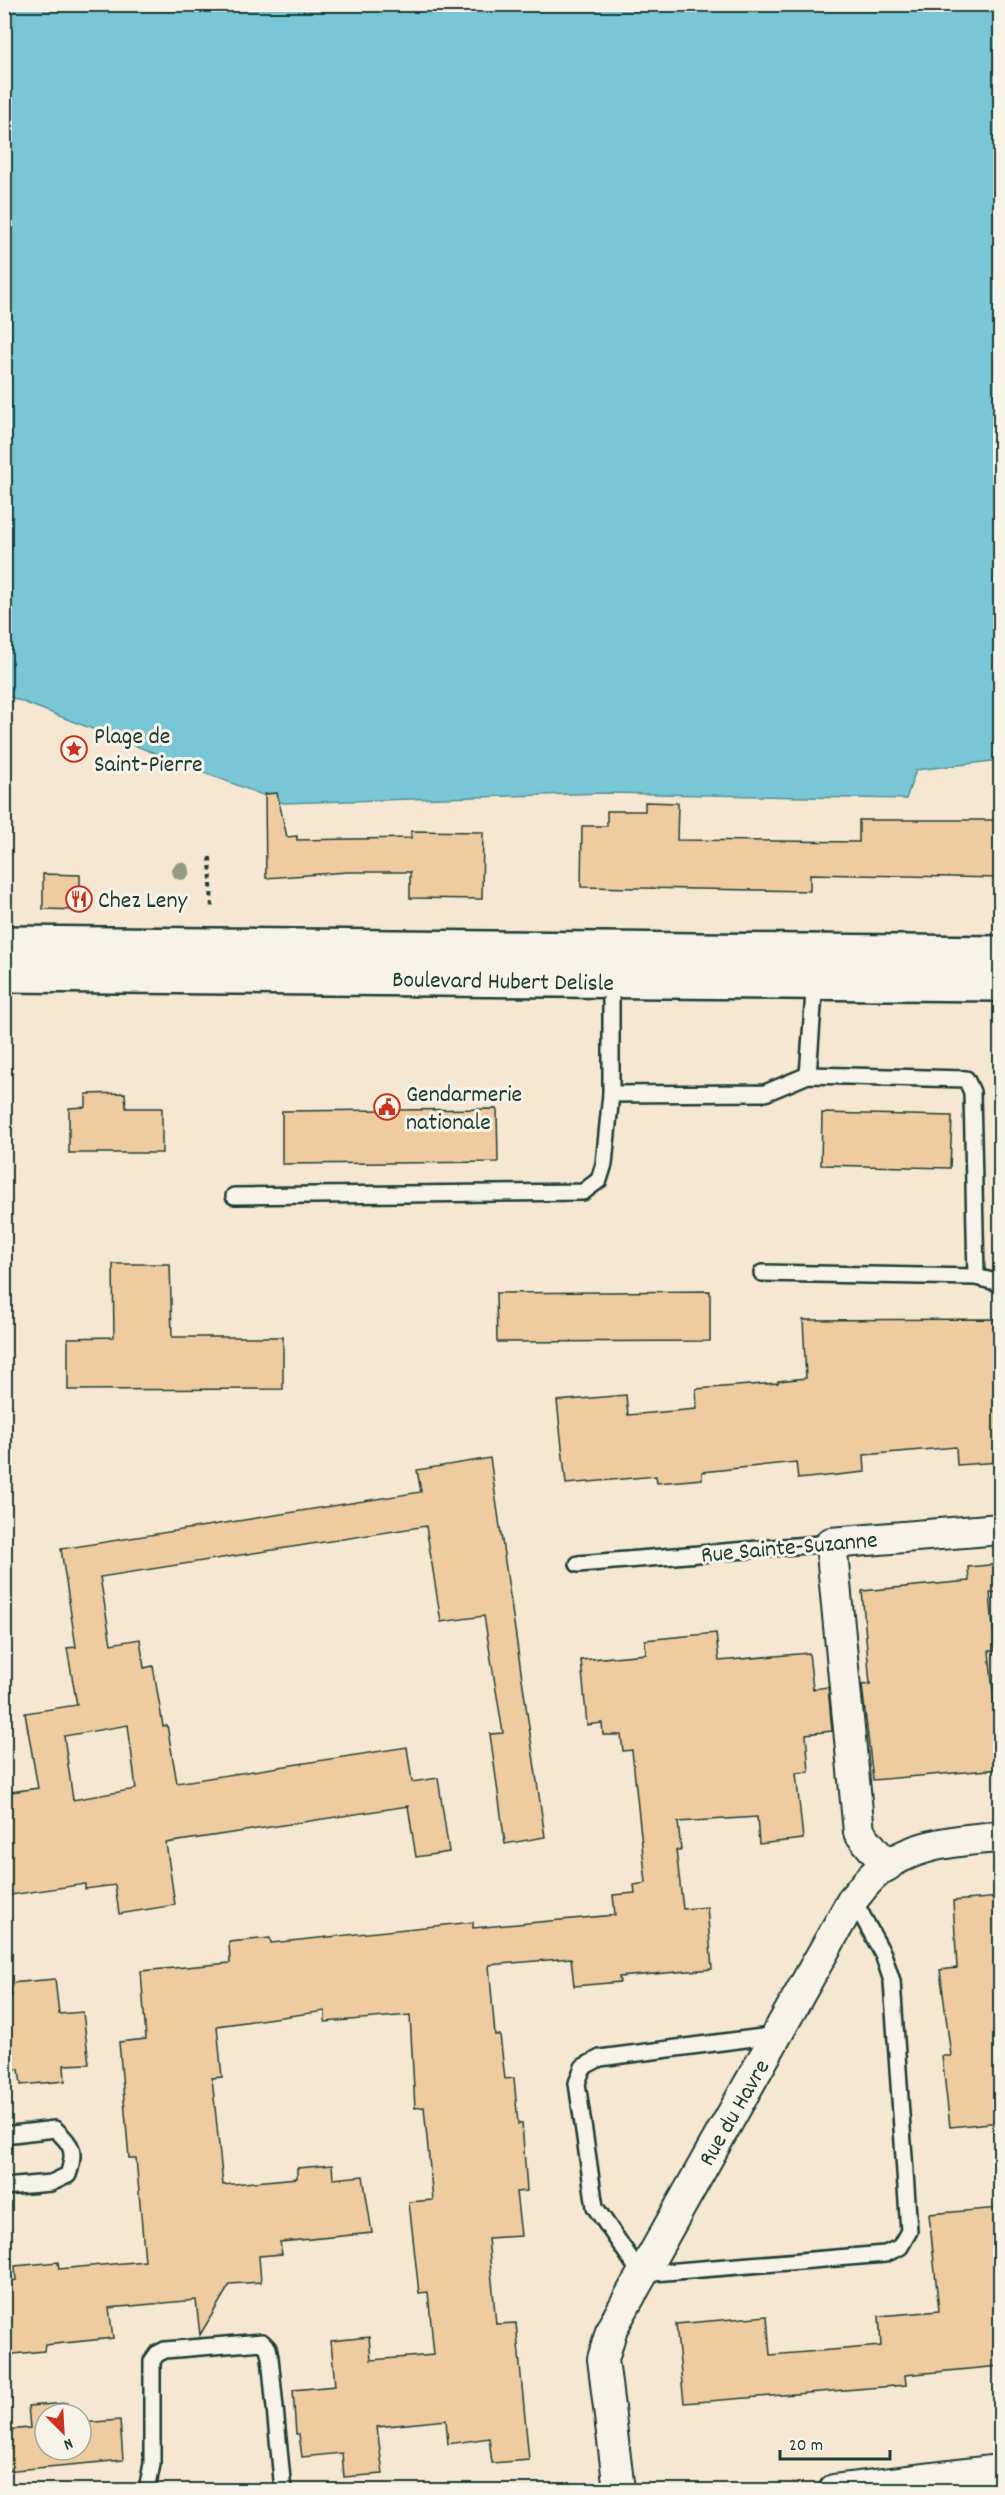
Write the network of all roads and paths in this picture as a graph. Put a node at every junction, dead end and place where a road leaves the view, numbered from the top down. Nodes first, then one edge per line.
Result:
1 (210, 857) dead end
2 (212, 921) dead end
3 (4, 943) edge
4 (1000, 953) edge
5 (497, 964) junction
6 (817, 966) junction
7 (4, 975) edge
8 (611, 981) junction
9 (1000, 984) edge
10 (808, 1074) junction
11 (611, 1094) junction
12 (234, 1196) dead end
13 (762, 1273) dead end
14 (976, 1276) junction
15 (1000, 1283) edge
16 (1000, 1528) edge
17 (831, 1543) junction
18 (578, 1564) dead end
19 (1000, 1837) edge
20 (887, 1866) junction
21 (853, 1899) junction
22 (777, 2035) junction
23 (4, 2135) edge
24 (4, 2187) edge
25 (641, 2274) junction
26 (1000, 2470) edge
27 (147, 2490) edge
28 (283, 2490) edge
29 (619, 2490) edge
30 (834, 2490) edge

1 - 2 path
3 - 5 main road
4 - 6 main road
5 - 6 main road
5 - 7 main road, Boulevard Hubert Delisle
5 - 8 main road, Boulevard Hubert Delisle
6 - 8 main road, Boulevard Hubert Delisle
6 - 9 main road, Boulevard Hubert Delisle
6 - 10 lane
8 - 11 lane
10 - 11 lane
10 - 14 lane
11 - 12 lane
13 - 14 lane
14 - 15 lane
16 - 17 street, Rue Sainte-Suzanne
17 - 18 lane, Rue Sainte-Suzanne
17 - 20 street
19 - 20 street, Rue du Havre
20 - 21 street, Rue du Havre
21 - 22 street, Rue du Havre
21 - 25 lane
22 - 25 street, Rue du Havre
22 - 25 lane
23 - 24 lane
25 - 29 street, Rue du Havre
26 - 30 street
27 - 28 lane

